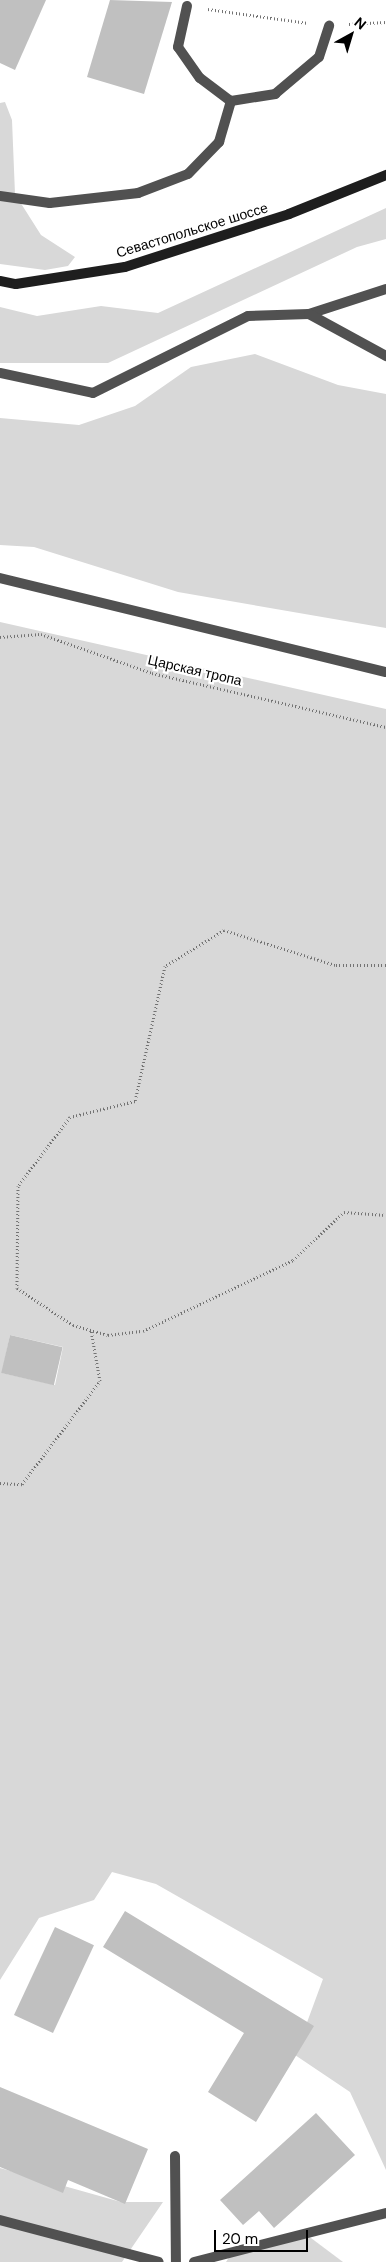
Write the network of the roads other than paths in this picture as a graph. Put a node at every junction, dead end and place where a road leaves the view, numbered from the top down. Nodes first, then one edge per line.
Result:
1 (187, 6) road end
2 (328, 26) road end
3 (231, 102) junction
4 (386, 175) edge
5 (0, 196) edge
6 (0, 281) edge
7 (386, 289) edge
8 (309, 314) junction
9 (386, 356) edge
10 (0, 373) edge
11 (0, 578) edge
12 (386, 672) edge
13 (175, 2156) dead end
14 (386, 2213) edge
15 (0, 2220) edge
16 (159, 2262) edge
17 (176, 2262) edge
18 (194, 2262) edge

1 - 3 street
2 - 3 street
3 - 5 street
4 - 6 main road, Севастопольское шоссе
7 - 8 street
8 - 9 street
8 - 10 street
11 - 12 street
13 - 17 street
14 - 18 street
15 - 16 street

